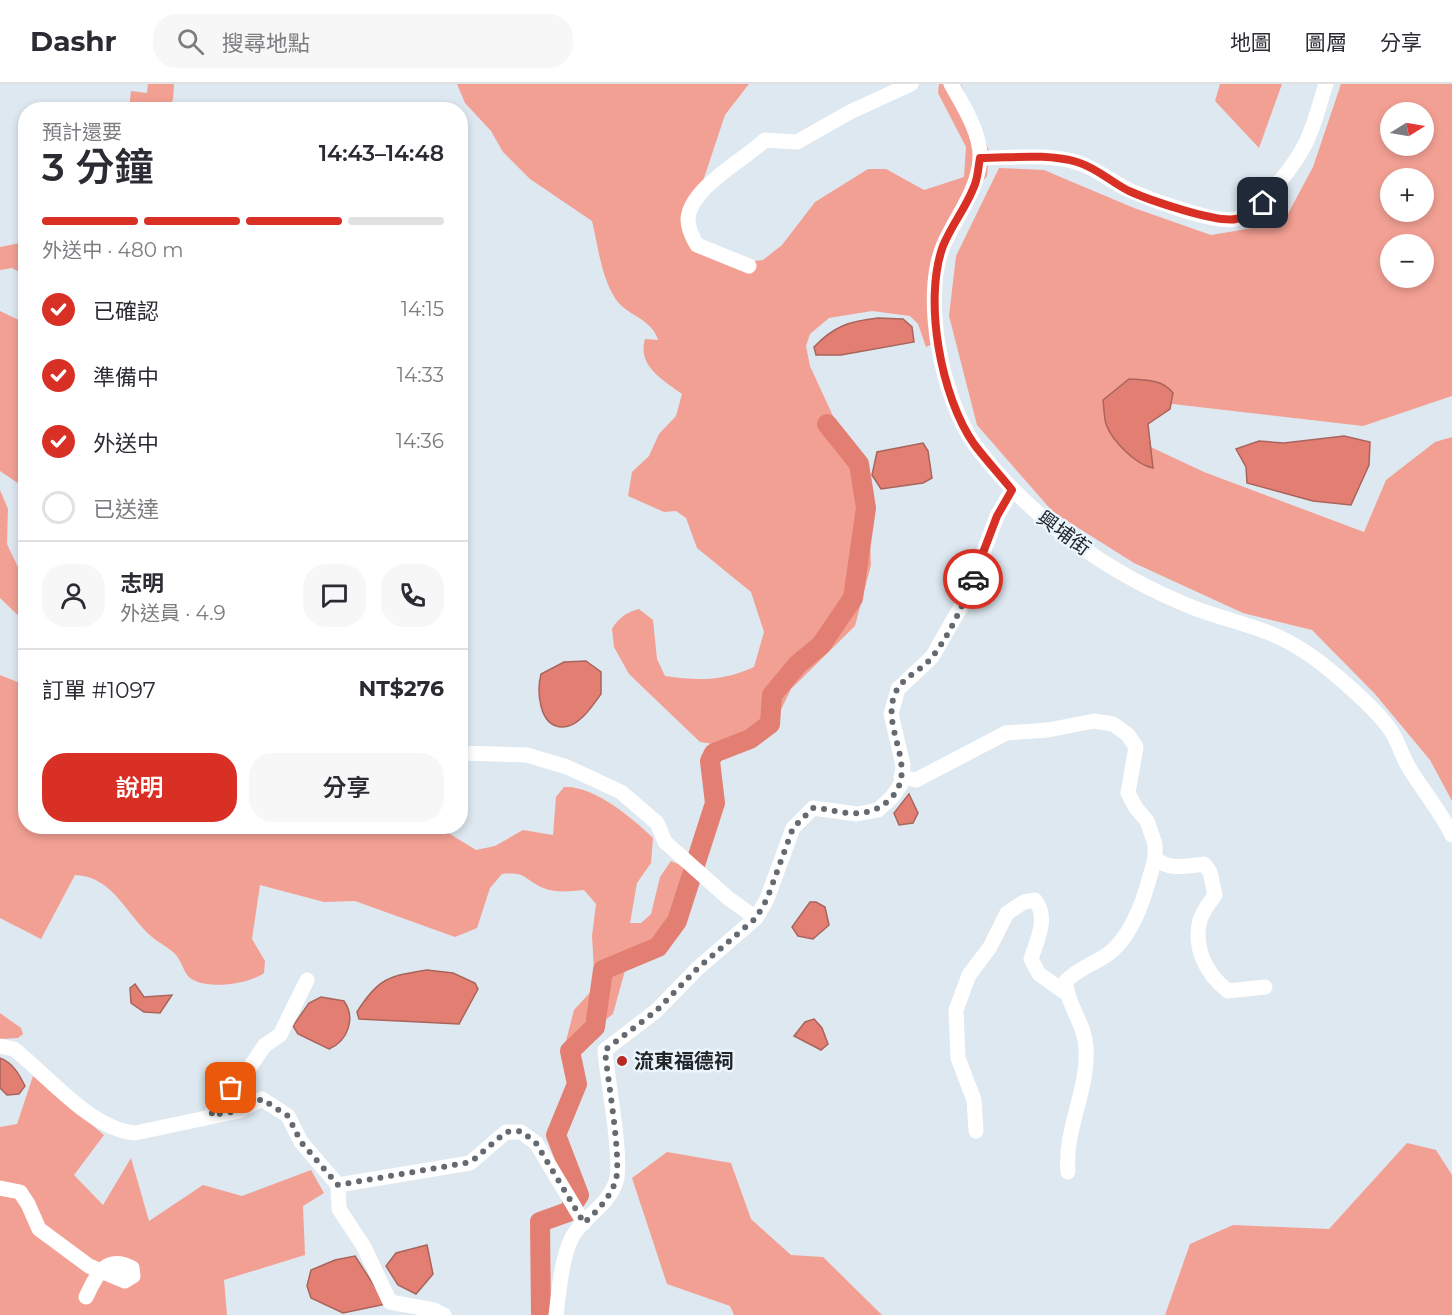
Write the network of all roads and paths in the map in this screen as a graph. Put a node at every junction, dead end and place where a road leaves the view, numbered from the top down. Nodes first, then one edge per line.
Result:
1 (911, 84) edge
2 (951, 84) edge
3 (1326, 84) edge
4 (980, 158) junction
5 (749, 266) dead end
6 (1012, 490) junction
7 (468, 753) edge
8 (901, 777) junction
9 (1452, 835) edge
10 (1155, 858) junction
11 (756, 918) junction
12 (307, 980) dead end
13 (1265, 987) dead end
14 (1066, 993) junction
15 (0, 1046) edge
16 (211, 1115) junction
17 (976, 1131) dead end
18 (1068, 1172) dead end
19 (338, 1185) junction
20 (0, 1188) edge
21 (584, 1223) junction
22 (86, 1297) dead end
23 (444, 1315) edge
24 (556, 1315) edge

1 - 5 street
2 - 4 street, 興埔街
3 - 4 street
4 - 6 street, 興埔街
6 - 8 street
6 - 9 street, 興埔街
7 - 11 street
8 - 10 street
8 - 11 street
10 - 13 street
10 - 14 street
11 - 21 street
12 - 16 street
14 - 17 street
14 - 18 street
15 - 16 street
16 - 19 street
19 - 21 street
19 - 23 street
20 - 22 street
21 - 24 street

